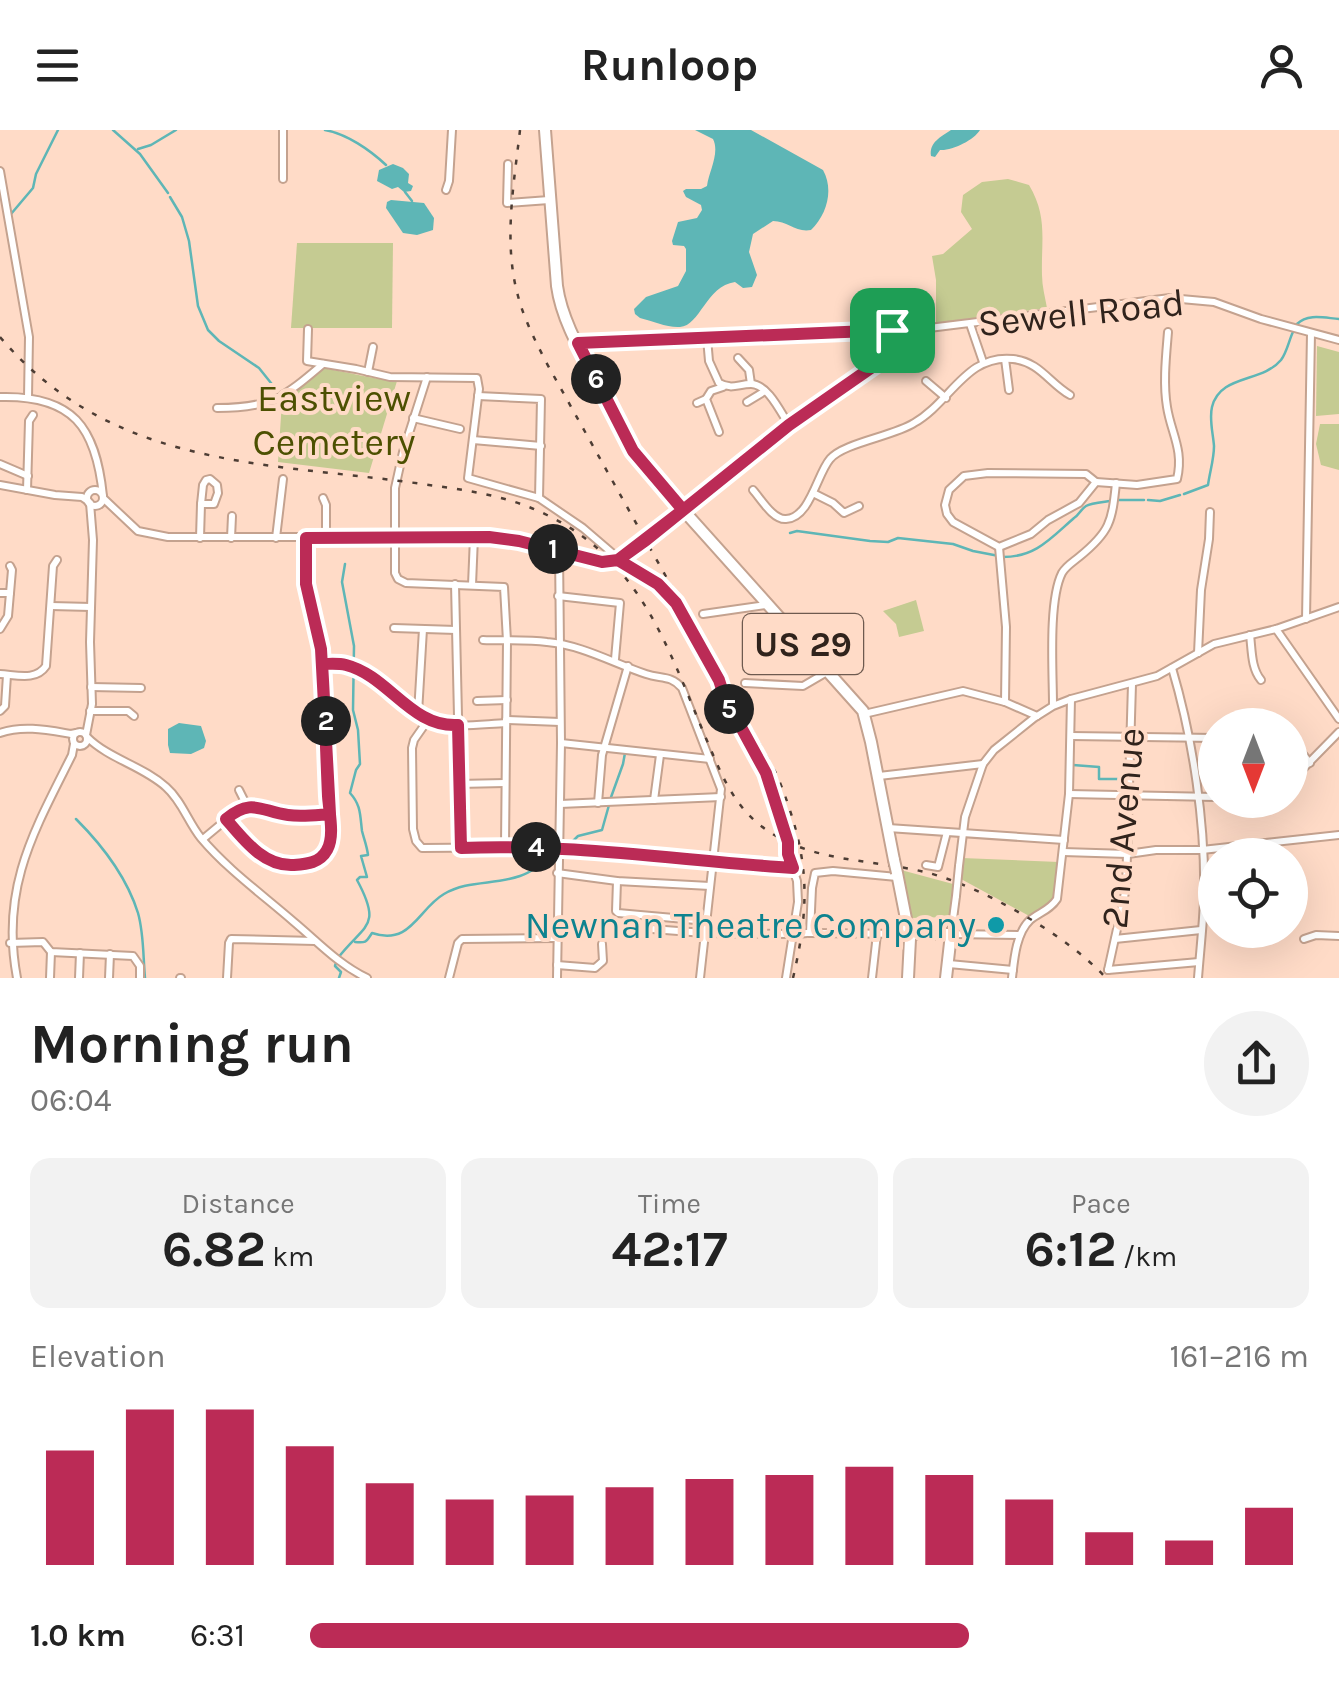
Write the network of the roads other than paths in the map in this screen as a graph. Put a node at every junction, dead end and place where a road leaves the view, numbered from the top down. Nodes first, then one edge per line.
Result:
1 (283, 130) edge
2 (452, 130) edge
3 (544, 130) edge
4 (508, 164) dead end
5 (0, 172) edge
6 (282, 179) dead end
7 (446, 190) dead end
8 (550, 200) junction
9 (970, 324) junction
10 (308, 329) dead end
11 (892, 330) junction
12 (1168, 332) dead end
13 (1311, 333) junction
14 (708, 338) junction
15 (1339, 340) edge
16 (578, 343) junction
17 (373, 348) dead end
18 (738, 358) dead end
19 (1006, 359) junction
20 (983, 362) junction
21 (324, 364) junction
22 (368, 372) junction
23 (428, 377) junction
24 (926, 382) dead end
25 (751, 384) junction
26 (724, 386) junction
27 (1009, 390) dead end
28 (765, 391) junction
29 (1070, 395) dead end
30 (478, 396) junction
31 (0, 397) edge
32 (28, 397) junction
33 (946, 398) junction
34 (706, 399) junction
35 (747, 402) dead end
36 (697, 403) dead end
37 (218, 408) dead end
38 (33, 415) dead end
39 (413, 418) junction
40 (789, 425) junction
41 (460, 429) dead end
42 (719, 432) dead end
43 (473, 440) junction
44 (541, 446) junction
45 (0, 464) edge
46 (100, 474) junction
47 (28, 476) junction
48 (283, 479) dead end
49 (1096, 482) junction
50 (1116, 484) junction
51 (2, 485) edge
52 (27, 490) junction
53 (753, 490) dead end
54 (92, 491) junction
55 (813, 493) junction
56 (0, 496) edge
57 (70, 496) junction
58 (322, 498) dead end
59 (538, 498) junction
60 (97, 501) junction
61 (202, 504) dead end
62 (858, 506) dead end
63 (683, 510) junction
64 (1210, 512) dead end
65 (232, 516) dead end
66 (474, 537) junction
67 (200, 538) junction
68 (231, 538) junction
69 (276, 538) junction
70 (306, 538) junction
71 (326, 538) junction
72 (394, 538) junction
73 (999, 547) junction
74 (559, 550) junction
75 (57, 560) dead end
76 (618, 560) junction
77 (10, 566) dead end
78 (455, 584) junction
79 (472, 585) junction
80 (0, 592) edge
81 (10, 593) junction
82 (558, 596) junction
83 (768, 605) junction
84 (51, 606) junction
85 (90, 607) junction
86 (1339, 607) edge
87 (703, 614) dead end
88 (1306, 619) junction
89 (0, 628) edge
90 (394, 628) dead end
91 (423, 629) junction
92 (1276, 629) junction
93 (456, 630) junction
94 (1250, 635) junction
95 (482, 640) dead end
96 (507, 641) junction
97 (559, 644) junction
98 (1198, 653) junction
99 (615, 660) junction
100 (322, 664) junction
101 (628, 666) junction
102 (1172, 668) junction
103 (828, 672) junction
104 (3, 675) edge
105 (1260, 680) dead end
106 (731, 683) dead end
107 (744, 683) dead end
108 (1132, 684) junction
109 (721, 686) junction
110 (91, 687) junction
111 (141, 688) dead end
112 (1071, 699) junction
113 (506, 700) junction
114 (477, 701) dead end
115 (1005, 702) junction
116 (1053, 706) junction
117 (0, 711) edge
118 (90, 711) junction
119 (418, 713) junction
120 (864, 714) junction
121 (134, 716) dead end
122 (1037, 716) junction
123 (1339, 719) edge
124 (428, 720) junction
125 (506, 722) junction
126 (560, 722) junction
127 (458, 725) junction
128 (0, 732) edge
129 (1339, 732) edge
130 (1070, 736) junction
131 (1131, 738) junction
132 (1190, 738) junction
133 (1198, 738) edge
134 (80, 739) junction
135 (560, 743) junction
136 (604, 748) junction
137 (660, 755) junction
138 (710, 759) junction
139 (1308, 761) edge
140 (1310, 763) joint
141 (983, 764) junction
142 (878, 776) junction
143 (458, 784) junction
144 (505, 784) junction
145 (239, 790) dead end
146 (1068, 794) junction
147 (1129, 796) junction
148 (720, 797) junction
149 (1198, 798) joint
150 (654, 800) junction
151 (598, 802) junction
152 (560, 804) junction
153 (248, 808) junction
154 (330, 814) junction
155 (226, 819) junction
156 (888, 828) junction
157 (947, 832) junction
158 (963, 833) junction
159 (1339, 835) edge
160 (1308, 838) edge
161 (202, 839) junction
162 (1064, 840) junction
163 (505, 846) junction
164 (461, 848) junction
165 (558, 849) junction
166 (1198, 850) edge
167 (1063, 852) junction
168 (1128, 854) junction
169 (713, 863) junction
170 (926, 865) dead end
171 (793, 868) junction
172 (557, 873) junction
173 (897, 875) junction
174 (618, 881) junction
175 (711, 886) junction
176 (706, 922) junction
177 (6, 923) edge
178 (652, 929) dead end
179 (1198, 930) edge
180 (809, 933) junction
181 (704, 934) junction
182 (796, 934) junction
183 (876, 934) junction
184 (951, 934) junction
185 (1020, 935) junction
186 (1339, 936) edge
187 (1308, 937) edge
188 (557, 938) junction
189 (912, 938) junction
190 (1115, 940) junction
191 (316, 941) junction
192 (10, 943) junction
193 (602, 944) dead end
194 (1200, 948) edge
195 (51, 952) junction
196 (80, 953) junction
197 (110, 954) junction
198 (1199, 962) junction
199 (948, 964) junction
200 (558, 966) junction
201 (1108, 970) junction
202 (1012, 974) edge
203 (17, 978) edge
204 (50, 978) edge
205 (79, 978) edge
206 (109, 978) edge
207 (140, 978) edge
208 (227, 978) edge
209 (367, 978) edge
210 (449, 978) edge
211 (557, 978) edge
212 (700, 978) edge
213 (786, 978) edge
214 (872, 978) edge
215 (908, 978) edge
216 (946, 978) edge
217 (1115, 978) edge
218 (1198, 978) edge

1 - 6 street
2 - 7 street
3 - 8 main road, US 29
4 - 8 street
5 - 32 street
8 - 16 main road, US 29
9 - 11 street, Sewell Road
9 - 13 street, Sewell Road
9 - 20 street
10 - 21 street
11 - 14 street, Sewell Road
11 - 40 street
12 - 50 street
13 - 15 street, Sewell Road
13 - 88 street
14 - 16 street, Sewell Road
14 - 26 street
16 - 63 main road, US 29
17 - 22 street
18 - 25 street
19 - 20 street
19 - 27 street
19 - 29 street
20 - 33 street
21 - 22 street
21 - 37 street
22 - 23 street
23 - 30 street
23 - 39 street
24 - 33 street
25 - 26 street
25 - 28 street
26 - 34 street
28 - 35 street
28 - 40 street
30 - 43 street
30 - 44 street
31 - 32 street
32 - 46 street
33 - 55 street
34 - 36 street
34 - 42 street
38 - 47 street
39 - 41 street
39 - 72 street
40 - 63 street
43 - 44 street
43 - 59 street
44 - 59 street
45 - 47 street
46 - 54 street
46 - 60 street
47 - 52 street
48 - 69 street
49 - 50 street
49 - 73 street
49 - 73 street
50 - 116 street
51 - 52 street
51 - 56 street
52 - 57 street
53 - 55 street
54 - 57 street
54 - 60 street
55 - 62 street
57 - 60 street
58 - 71 street
59 - 76 street
60 - 67 street
60 - 85 street
61 - 67 street
63 - 76 street
63 - 83 main road, US 29
64 - 98 street
65 - 68 street
66 - 72 street
66 - 74 street
66 - 79 street
67 - 68 street
68 - 69 street
69 - 70 street
70 - 71 street
70 - 100 street
71 - 72 street
72 - 78 street
73 - 115 street
74 - 76 street
74 - 82 street
75 - 84 street
76 - 109 street
77 - 81 street
78 - 79 street
78 - 93 street
79 - 96 street
80 - 81 street
81 - 89 street
82 - 97 street
82 - 99 street
83 - 87 street
83 - 103 main road, US 29
84 - 85 street
84 - 104 street
85 - 110 street
86 - 88 street
88 - 92 street
90 - 91 street
91 - 93 street
91 - 119 street
92 - 94 street
92 - 123 street
93 - 127 street
94 - 98 street
94 - 105 street
95 - 96 street
96 - 97 street
96 - 113 street
97 - 99 street
97 - 126 street
98 - 102 street
99 - 101 street
100 - 119 street
100 - 154 street
101 - 136 street
101 - 138 street
102 - 108 street
102 - 132 street
103 - 107 street
103 - 120 main road, US 29
104 - 117 street
106 - 109 street
108 - 112 street
108 - 131 street, 2nd Avenue
109 - 171 street
110 - 111 street
110 - 118 street
112 - 116 street
112 - 130 street
113 - 114 street
113 - 125 street
115 - 120 street
115 - 122 street
116 - 122 street
118 - 121 street
118 - 134 street
119 - 124 street
120 - 142 main road, US 29
122 - 141 street
124 - 127 street
124 - 164 street
125 - 126 street
125 - 127 street
125 - 144 street
126 - 135 street
127 - 143 street
128 - 134 street
129 - 140 street
130 - 131 street
130 - 146 street
131 - 132 street
131 - 147 street, 2nd Avenue
132 - 133 street
132 - 149 street
134 - 161 street
134 - 177 street
135 - 136 street
135 - 152 street
136 - 137 street
136 - 151 street
137 - 138 street
137 - 150 street
138 - 148 street
139 - 140 street
141 - 142 street
141 - 158 street
142 - 156 main road, US 29
143 - 144 street
143 - 164 street
144 - 163 street
145 - 153 street
146 - 147 street
146 - 162 street
147 - 149 street
147 - 168 street, 2nd Avenue
148 - 150 street
148 - 169 street
150 - 151 street
151 - 152 street
152 - 165 street
153 - 154 street
153 - 155 street
154 - 155 street
155 - 161 street
156 - 157 street
156 - 173 main road, US 29, bridge
157 - 158 street
157 - 170 street
158 - 162 street
158 - 184 street, bridge
159 - 160 street
161 - 191 street
162 - 167 street
163 - 164 street
163 - 165 street
165 - 169 street
165 - 172 street
166 - 168 street
167 - 168 street
167 - 185 street
168 - 190 street, 2nd Avenue
169 - 171 street
169 - 175 street
171 - 182 street
172 - 174 street
172 - 188 street
173 - 180 street
173 - 189 main road, US 29
174 - 175 street
174 - 176 street
175 - 176 street
176 - 181 street
177 - 192 street
178 - 181 street
179 - 190 street
180 - 182 street, bridge
180 - 183 street
181 - 182 street
181 - 212 street
182 - 213 street
183 - 189 street
183 - 214 street
184 - 185 street
184 - 189 main road
184 - 199 main road
185 - 202 street
186 - 187 street
188 - 200 street
188 - 210 street
189 - 215 main road, US 29
190 - 201 street, 2nd Avenue
191 - 208 street
191 - 209 street
192 - 195 street
192 - 203 street
193 - 200 street
194 - 198 street
195 - 196 street
195 - 204 street
196 - 197 street
196 - 205 street
197 - 206 street
197 - 207 street
198 - 201 street
198 - 218 street
199 - 202 street
199 - 216 main road
200 - 211 street
201 - 217 street

